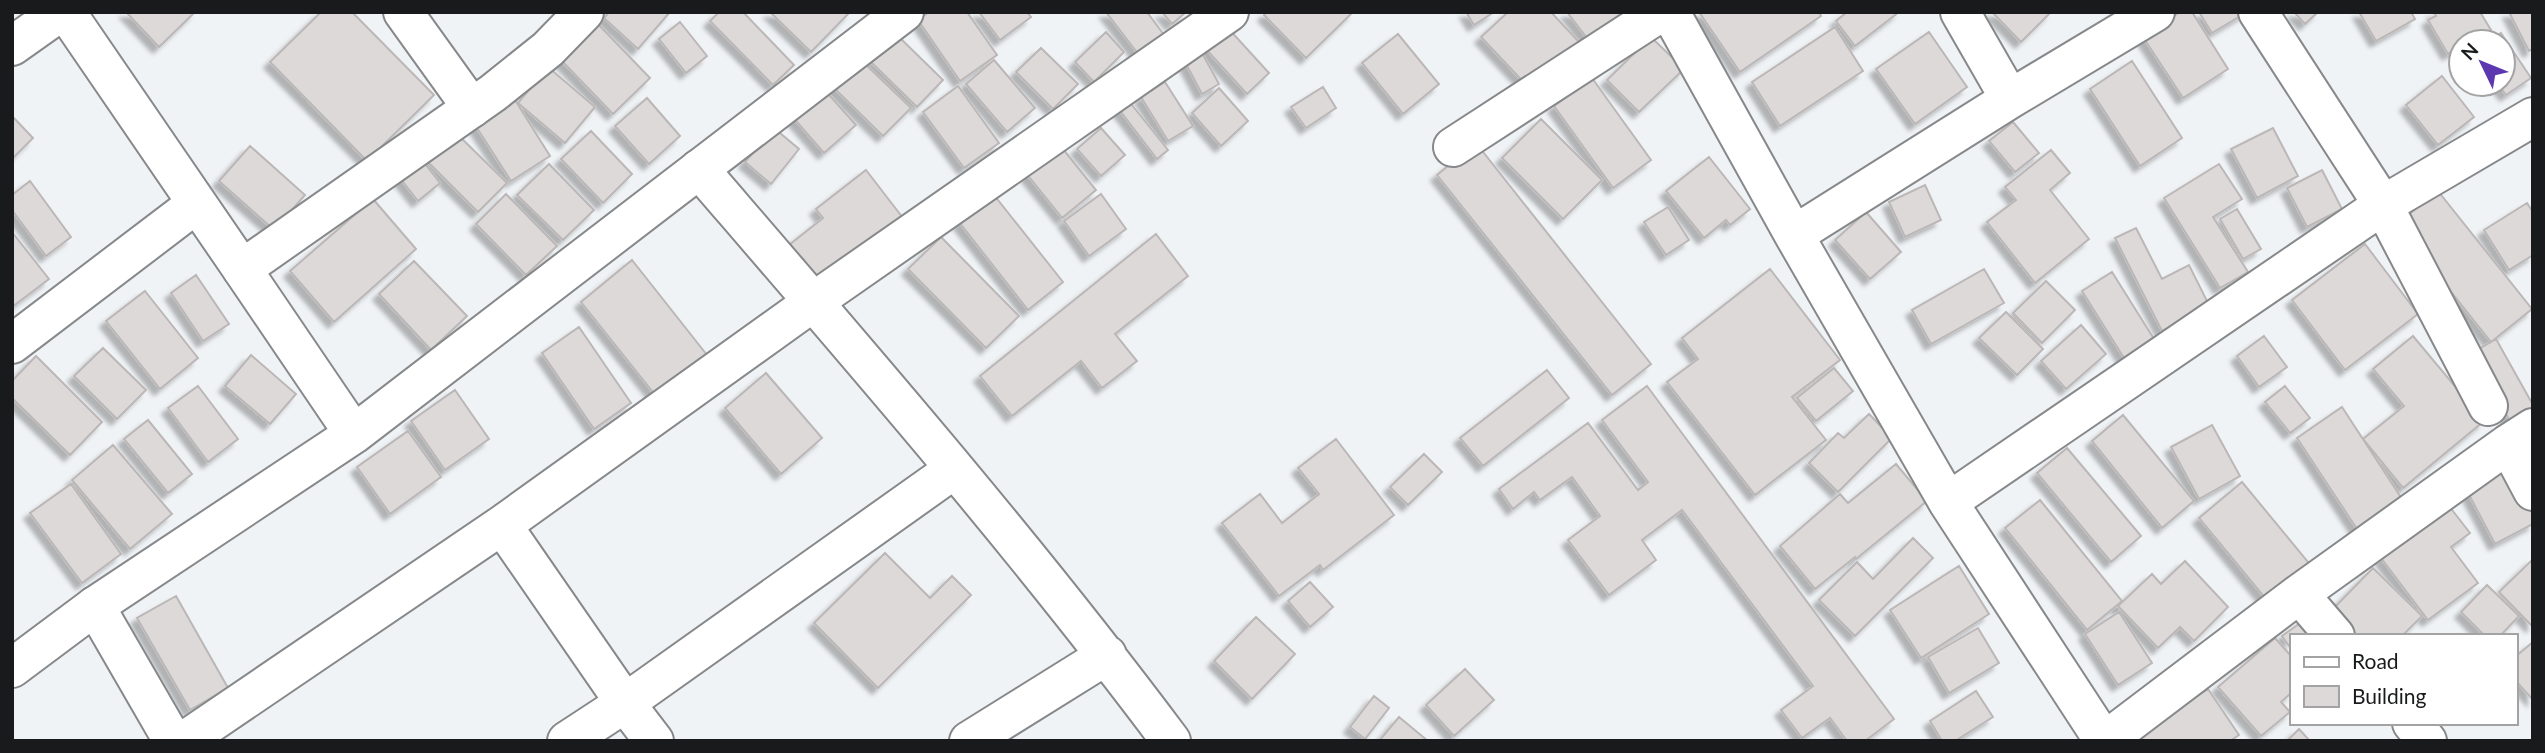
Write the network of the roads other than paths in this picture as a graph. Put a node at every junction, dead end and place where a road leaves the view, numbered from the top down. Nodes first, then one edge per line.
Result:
1 (60, 12) edge
2 (66, 12) edge
3 (403, 12) edge
4 (584, 12) edge
5 (904, 12) edge
6 (1229, 12) edge
7 (1661, 12) edge
8 (1670, 12) edge
9 (1960, 12) edge
10 (2155, 12) edge
11 (2258, 12) edge
12 (12, 47) edge
13 (2010, 99) junction
14 (472, 108) junction
15 (2533, 117) edge
16 (1453, 147) dead end
17 (699, 169) junction
18 (196, 204) junction
19 (2383, 205) junction
20 (1794, 235) junction
21 (242, 269) junction
22 (813, 302) junction
23 (12, 344) edge
24 (2488, 406) dead end
25 (354, 434) junction
26 (2520, 436) edge
27 (953, 470) junction
28 (2533, 491) edge
29 (1948, 502) junction
30 (502, 525) junction
31 (2299, 594) junction
32 (95, 606) junction
33 (2333, 634) edge
34 (1107, 655) junction
35 (12, 668) edge
36 (625, 703) junction
37 (2414, 725) edge
38 (173, 741) edge
39 (184, 741) edge
40 (567, 741) edge
41 (654, 741) edge
42 (969, 741) edge
43 (1171, 741) edge
44 (2104, 741) edge
45 (2427, 741) edge

1 - 12 street
2 - 18 street
3 - 14 street
4 - 14 street
5 - 17 street
6 - 22 street
7 - 16 street
8 - 20 street
9 - 13 street
10 - 13 street
11 - 19 street
13 - 20 street
14 - 21 street
15 - 19 street
17 - 22 street
17 - 25 street
18 - 21 street
18 - 23 street
19 - 24 street
19 - 29 street
20 - 29 street
21 - 25 street
22 - 27 street
22 - 30 street
25 - 32 street
26 - 28 street
26 - 31 street
27 - 34 street
27 - 36 street
29 - 44 street
30 - 36 street
30 - 39 street
31 - 33 street
31 - 44 street
32 - 35 street
32 - 38 street
34 - 42 street
34 - 43 street
36 - 40 street
36 - 41 street
37 - 45 street

